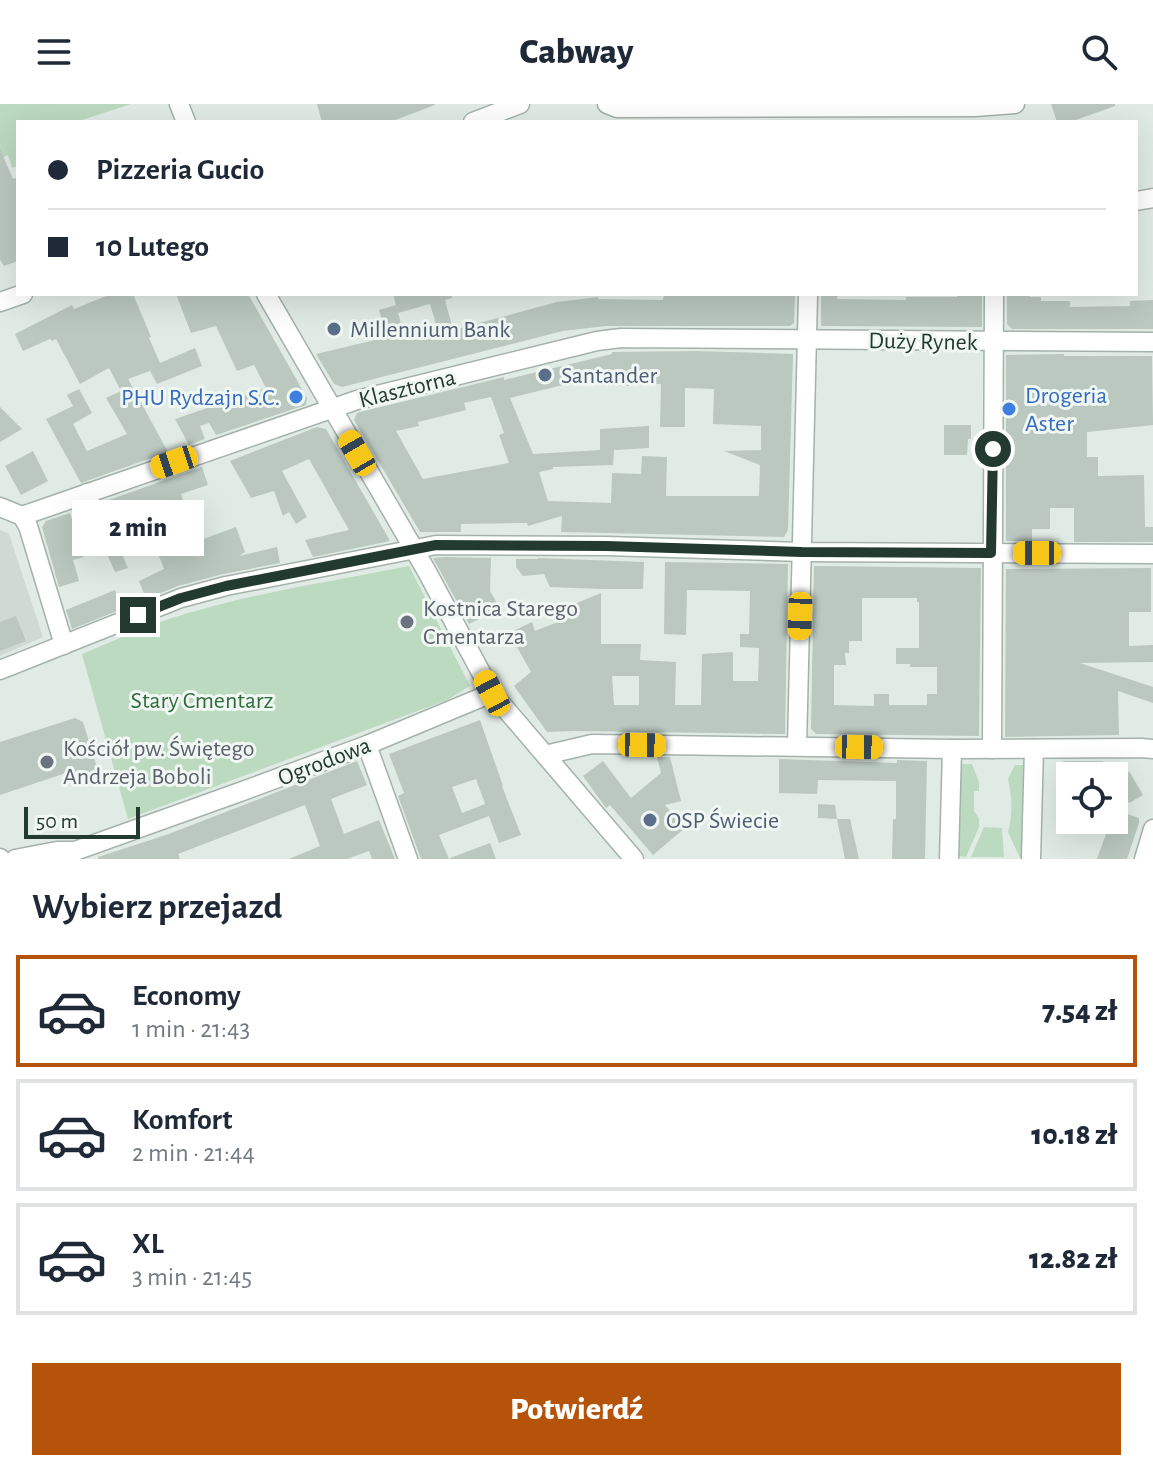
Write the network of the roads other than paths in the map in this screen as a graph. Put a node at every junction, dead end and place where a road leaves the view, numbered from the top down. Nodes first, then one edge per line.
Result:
1 (520, 104) edge
2 (607, 104) edge
3 (1015, 104) edge
4 (813, 111) edge
5 (995, 114) edge
6 (478, 120) edge
7 (267, 296) edge
8 (808, 296) edge
9 (994, 296) edge
10 (807, 340) junction
11 (994, 342) junction
12 (1153, 342) edge
13 (332, 409) junction
14 (87, 493) junction
15 (0, 507) edge
16 (22, 516) junction
17 (98, 543) dead end
18 (413, 549) junction
19 (802, 552) junction
20 (991, 553) junction
21 (1153, 554) edge
22 (64, 645) junction
23 (0, 670) edge
24 (492, 693) junction
25 (367, 745) junction
26 (797, 746) junction
27 (952, 749) junction
28 (992, 749) junction
29 (1034, 749) junction
30 (1153, 749) edge
31 (545, 755) junction
32 (1153, 829) edge
33 (76, 855) edge
34 (15, 859) edge
35 (408, 859) edge
36 (634, 859) edge
37 (949, 859) edge
38 (1031, 859) edge
39 (1144, 859) edge

1 - 6 street
2 - 4 street
3 - 5 street
4 - 5 street
7 - 13 street
8 - 10 street
9 - 11 street
10 - 11 street, Duży Rynek
10 - 13 street, Klasztorna
10 - 19 street
11 - 12 street
11 - 20 street, Duży Rynek
13 - 14 street, Klasztorna
13 - 18 street
14 - 16 street, Klasztorna
14 - 17 street
15 - 16 street
16 - 22 street
18 - 19 street
18 - 22 street
18 - 24 street
19 - 20 street
19 - 26 street
20 - 21 street
20 - 28 street, Duży Rynek
22 - 23 street
24 - 25 street, Ogrodowa
24 - 31 street
25 - 33 street, Ogrodowa
25 - 35 street
26 - 27 street
26 - 31 street
27 - 28 street
27 - 37 street
28 - 29 street
29 - 30 street
29 - 38 street
31 - 36 street
32 - 39 street
33 - 34 street, Ogrodowa

